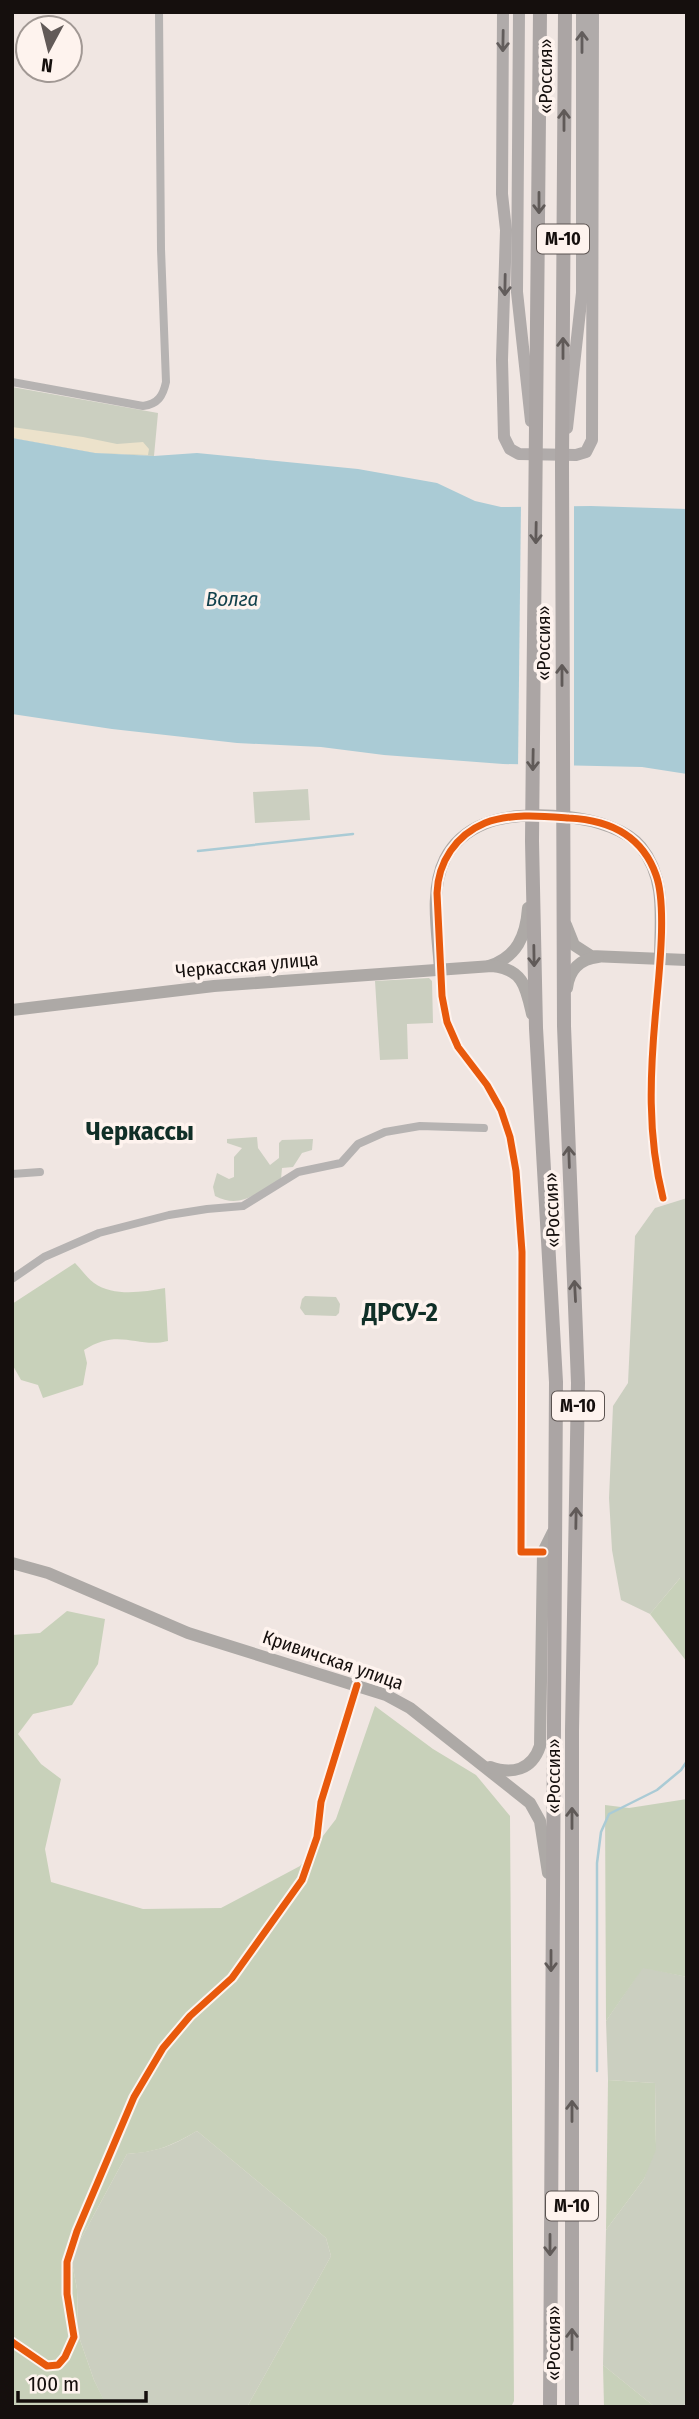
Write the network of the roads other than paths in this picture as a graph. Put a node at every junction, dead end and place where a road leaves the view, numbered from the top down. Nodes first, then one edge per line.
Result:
1 (159, 12) edge
2 (503, 12) edge
3 (519, 12) edge
4 (540, 12) edge
5 (565, 12) edge
6 (582, 12) edge
7 (593, 12) edge
8 (12, 382) edge
9 (537, 464) junction
10 (562, 465) junction
11 (532, 864) junction
12 (562, 865) junction
13 (598, 957) junction
14 (660, 960) junction
15 (687, 960) edge
16 (485, 967) junction
17 (440, 970) junction
18 (12, 1010) edge
19 (564, 1026) junction
20 (536, 1028) junction
21 (484, 1128) dead end
22 (40, 1172) dead end
23 (12, 1174) edge
24 (663, 1198) dead end
25 (12, 1279) edge
26 (553, 1532) junction
27 (543, 1552) junction
28 (12, 1563) edge
29 (357, 1685) junction
30 (480, 1763) junction
31 (551, 1893) junction
32 (12, 2342) edge
33 (550, 2407) edge
34 (572, 2407) edge

1 - 8 street
2 -> 7 main road
3 - 9 main road
4 -> 9 highway, «Россия» / М-10
10 -> 5 highway, «Россия» / М-10
10 -> 6 main road
9 -> 11 highway, «Россия» / М-10
12 -> 10 highway, «Россия» / М-10
11 - 16 street, Черкасская улица
11 -> 20 highway, «Россия» / М-10
12 - 13 street
12 - 19 highway, «Россия» / М-10
13 - 14 street
13 - 19 street
14 - 15 street
14 - 17 street
14 - 24 street
16 - 17 street, Черкасская улица
16 - 20 street, Черкасская улица
17 - 18 street, Черкасская улица
17 - 27 street
34 -> 19 highway, «Россия» / М-10
20 - 26 highway, «Россия» / М-10
21 - 25 street
22 - 23 street
26 - 27 street
26 - 31 highway, «Россия» / М-10
27 - 30 street
28 - 29 street, Кривичская улица
29 - 30 street, Кривичская улица
29 - 32 street
30 - 31 street, Кривичская улица
31 -> 33 highway, «Россия» / М-10

